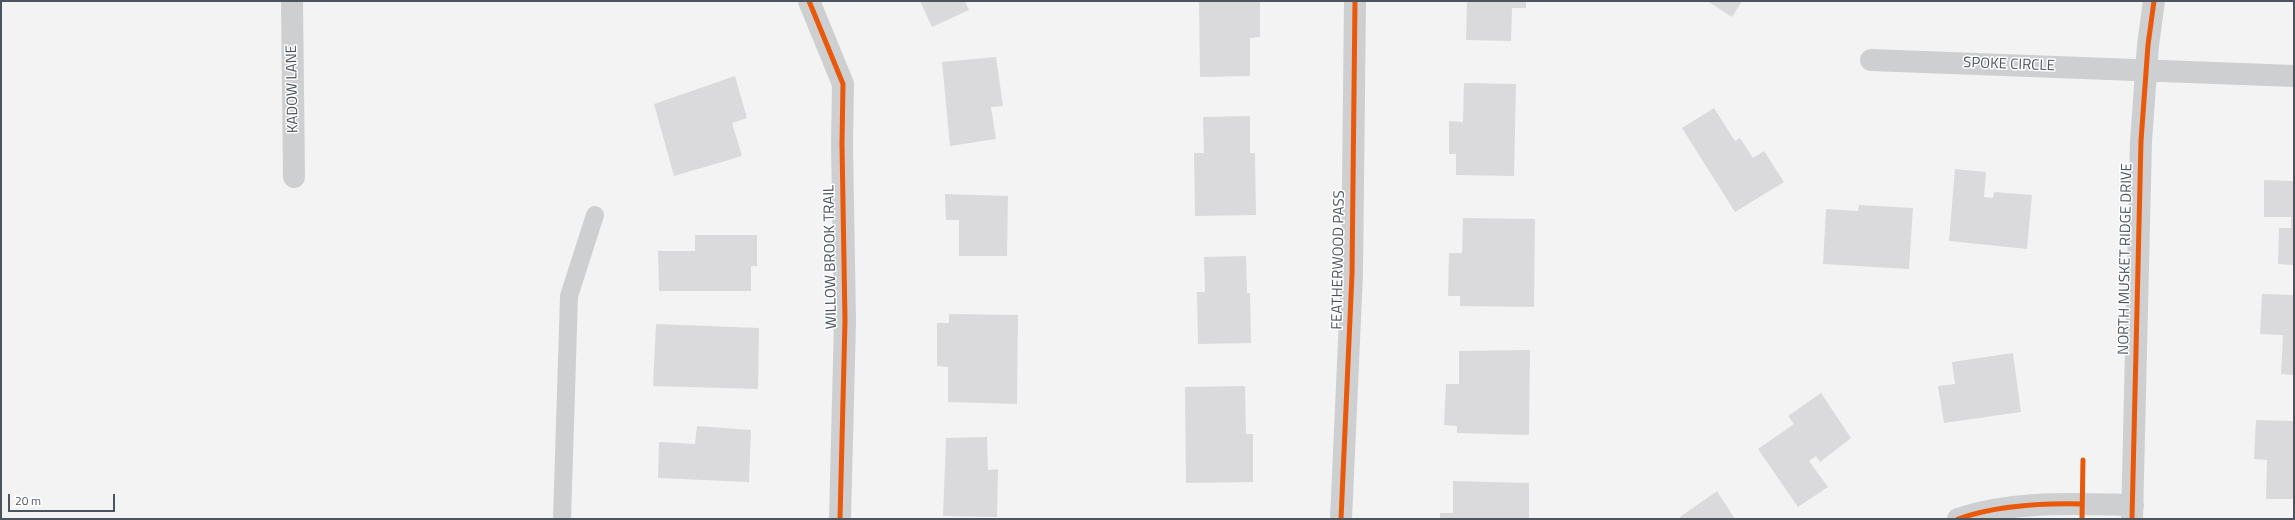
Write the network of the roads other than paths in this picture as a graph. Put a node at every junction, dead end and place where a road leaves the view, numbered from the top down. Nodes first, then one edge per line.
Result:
1 (292, 1) edge
2 (809, 1) edge
3 (1355, 1) edge
4 (2154, 1) edge
5 (1871, 60) dead end
6 (2146, 71) junction
7 (2294, 76) edge
8 (294, 177) dead end
9 (595, 215) dead end
10 (2132, 512) edge
11 (562, 519) edge
12 (840, 519) edge
13 (1342, 519) edge
14 (1958, 519) edge

1 - 8 street, KADOW LANE
2 - 12 street, WILLOW BROOK TRAIL
3 - 13 street, FEATHERWOOD PASS
4 - 6 street, NORTH MUSKET RIDGE DRIVE
5 - 6 street, SPOKE CIRCLE
6 - 7 street, SPOKE CIRCLE
6 - 10 street, NORTH MUSKET RIDGE DRIVE
9 - 11 lane
10 - 14 street

